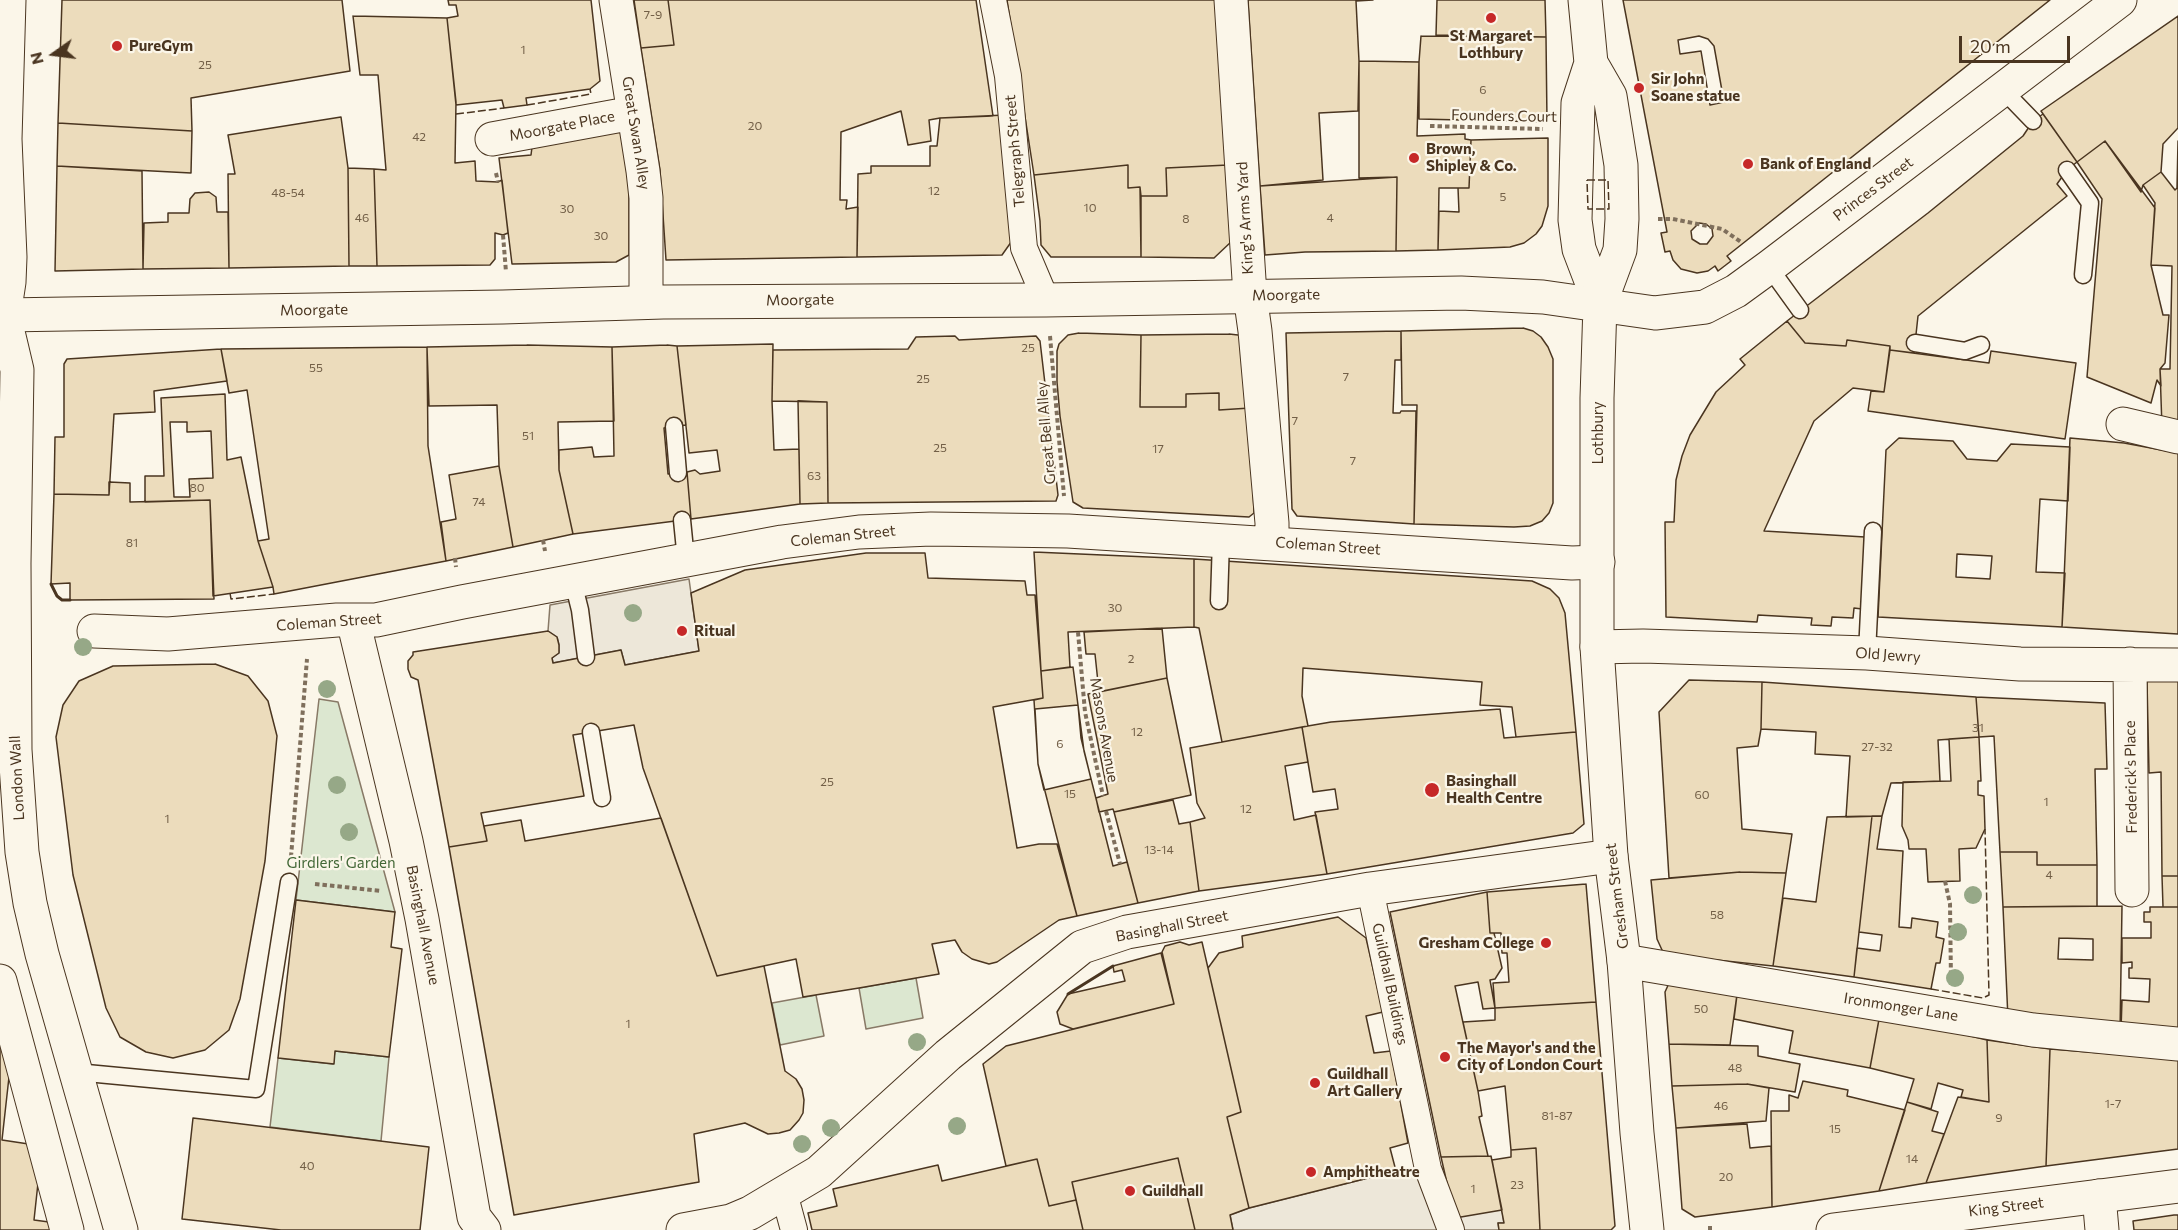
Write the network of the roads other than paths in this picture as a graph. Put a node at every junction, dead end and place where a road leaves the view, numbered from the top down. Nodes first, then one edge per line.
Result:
1 (9, 0) edge
2 (615, 0) edge
3 (993, 0) edge
4 (1231, 0) edge
5 (1585, 0) edge
6 (2120, 0) edge
7 (1591, 63) junction
8 (2003, 90) junction
9 (633, 113) junction
10 (2033, 121) dead end
11 (492, 139) dead end
12 (2067, 170) dead end
13 (1769, 267) junction
14 (2083, 275) dead end
15 (1250, 295) junction
16 (1046, 300) junction
17 (646, 302) junction
18 (1600, 304) junction
19 (1800, 310) dead end
20 (1, 318) edge
21 (1915, 343) dead end
22 (1981, 345) dead end
23 (2123, 424) dead end
24 (674, 426) dead end
25 (2178, 437) edge
26 (678, 472) dead end
27 (682, 520) dead end
28 (1873, 531) dead end
29 (1221, 540) junction
30 (1272, 542) junction
31 (686, 560) junction
32 (1598, 562) junction
33 (573, 582) junction
34 (1219, 601) dead end
35 (353, 620) junction
36 (94, 631) dead end
37 (1597, 647) junction
38 (1867, 653) junction
39 (586, 657) dead end
40 (2130, 664) junction
41 (2178, 665) edge
42 (591, 732) dead end
43 (602, 798) dead end
44 (1611, 856) junction
45 (289, 882) road end
46 (1370, 889) junction
47 (2132, 890) dead end
48 (1624, 961) junction
49 (0, 981) edge
50 (2178, 1044) edge
51 (76, 1071) junction
52 (2178, 1186) edge
53 (784, 1193) junction
54 (2099, 1196) junction
55 (67, 1230) edge
56 (121, 1230) edge
57 (484, 1230) edge
58 (683, 1230) edge
59 (794, 1230) edge
60 (1451, 1230) edge
61 (1647, 1230) edge
62 (1833, 1230) edge
63 (2102, 1230) edge

1 - 20 street, London Wall
2 - 9 street, Great Swan Alley
3 - 16 street, Telegraph Street
4 - 15 street, King's Arms Yard
5 - 7 street, Lothbury
6 - 8 street, Princes Street
7 - 18 street, Lothbury
7 - 18 street, Lothbury
8 - 10 lane
8 - 13 street, Princes Street
9 - 11 street, Moorgate Place
9 - 17 street, Great Swan Alley
12 - 14 lane
13 - 18 street, Princes Street
13 - 19 lane
15 - 16 street, Moorgate
15 - 18 street, Moorgate
15 - 30 street, King's Arms Yard
16 - 17 street, Moorgate
17 - 20 street, Moorgate
18 - 32 street, Lothbury
20 - 51 street, London Wall
21 - 22 lane
23 - 25 street
24 - 26 lane
27 - 31 lane
28 - 38 lane
29 - 30 street, Coleman Street
29 - 31 street, Coleman Street
29 - 34 lane
30 - 32 street, Coleman Street
31 - 33 street, Coleman Street
32 - 37 street, Gresham Street
33 - 35 street, Coleman Street
33 - 39 lane
35 - 36 street, Coleman Street
35 - 57 street, Basinghall Avenue
37 - 38 street, Old Jewry
37 - 44 street, Gresham Street
38 - 40 street, Old Jewry
40 - 41 street, Old Jewry
40 - 47 street, Frederick's Place
42 - 43 lane
44 - 46 street, Basinghall Street
44 - 48 street, Gresham Street
45 - 51 lane
46 - 53 street, Basinghall Street
46 - 60 street, Guildhall Buildings
48 - 50 street, Ironmonger Lane
48 - 61 street, Gresham Street
49 - 55 street
51 - 56 street, London Wall
52 - 54 street, King Street
53 - 58 street, Basinghall Street
53 - 59 street
54 - 62 street, King Street
54 - 63 street

